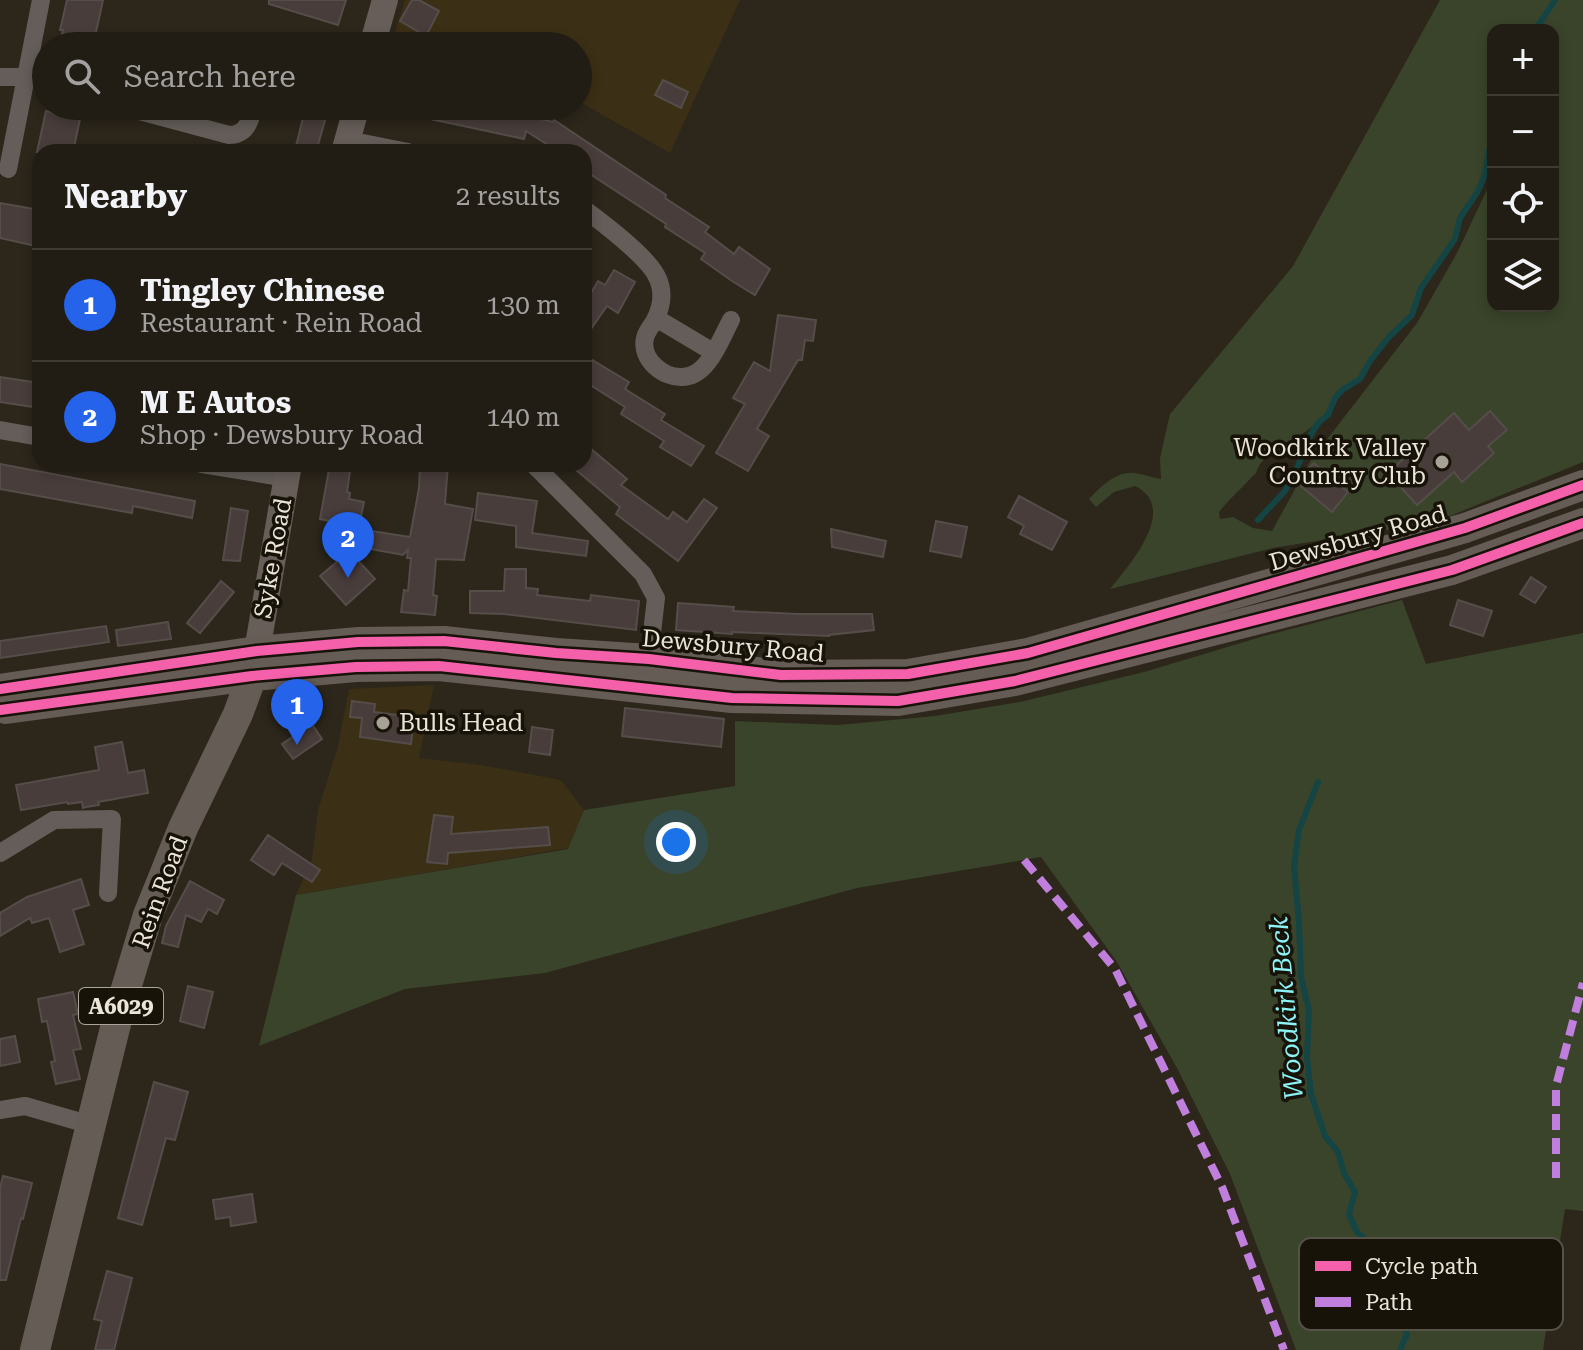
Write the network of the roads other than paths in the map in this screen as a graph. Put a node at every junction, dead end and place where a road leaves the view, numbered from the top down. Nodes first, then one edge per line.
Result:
1 (41, 0) edge
2 (385, 0) edge
3 (34, 32) edge
4 (376, 32) edge
5 (32, 43) edge
6 (0, 77) edge
7 (25, 77) junction
8 (173, 120) edge
9 (250, 120) edge
10 (353, 120) edge
11 (347, 144) edge
12 (8, 169) dead end
13 (592, 216) edge
14 (656, 318) junction
15 (731, 320) dead end
16 (713, 352) junction
17 (0, 430) edge
18 (32, 436) edge
19 (288, 472) edge
20 (541, 472) edge
21 (1583, 485) edge
22 (1583, 523) edge
23 (649, 659) junction
24 (254, 664) junction
25 (0, 689) edge
26 (0, 710) edge
27 (0, 853) edge
28 (108, 893) dead end
29 (0, 1110) edge
30 (91, 1125) junction
31 (35, 1350) edge

1 - 3 street
2 - 4 street
5 - 7 street
6 - 7 street
7 - 12 street
8 - 9 street
10 - 11 street
13 - 14 street
14 - 16 street
14 - 16 street
15 - 16 street
17 - 18 street
19 - 24 street, Syke Road
20 - 23 street
21 - 23 main road, Dewsbury Road
22 - 24 main road, Dewsbury Road
23 - 24 main road, Dewsbury Road
24 - 25 main road, Dewsbury Road
24 - 26 main road, Dewsbury Road
24 - 30 main road, Rein Road / A6029
27 - 28 street
29 - 30 street
30 - 31 main road, Rein Road / A6029

